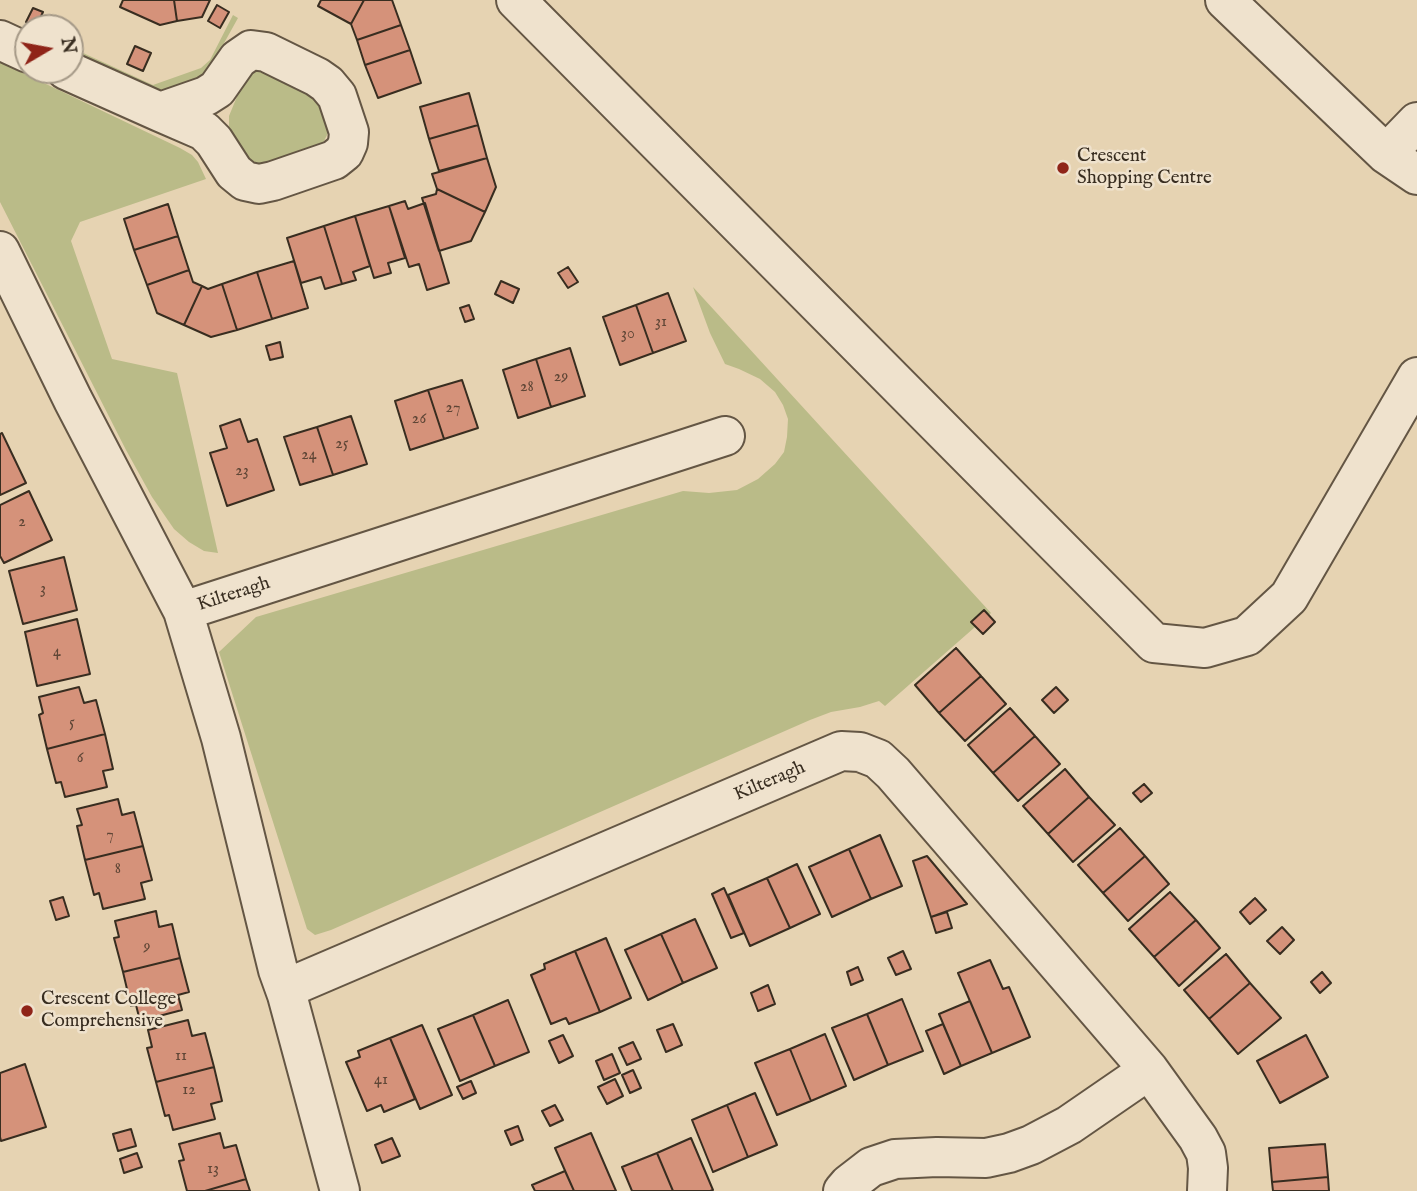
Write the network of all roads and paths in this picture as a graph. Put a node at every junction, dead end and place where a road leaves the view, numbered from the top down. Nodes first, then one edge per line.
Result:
1 (516, 0) edge
2 (1225, 0) edge
3 (84, 78) edge
4 (160, 112) junction
5 (1417, 122) edge
6 (1386, 154) junction
7 (1417, 175) edge
8 (0, 251) edge
9 (1417, 377) edge
10 (725, 436) dead end
11 (183, 611) junction
12 (285, 989) junction
13 (1149, 1070) junction
14 (340, 1191) edge
15 (843, 1191) edge
16 (1207, 1191) edge

1 - 9 street
2 - 6 street
3 - 4 street
4 - 4 street
5 - 6 street
6 - 7 street
8 - 11 street, Kilteragh
10 - 11 street, Kilteragh
11 - 12 street, Kilteragh
12 - 13 street, Kilteragh
12 - 14 street, Kilteragh
13 - 15 street
13 - 16 street, Kilteragh

